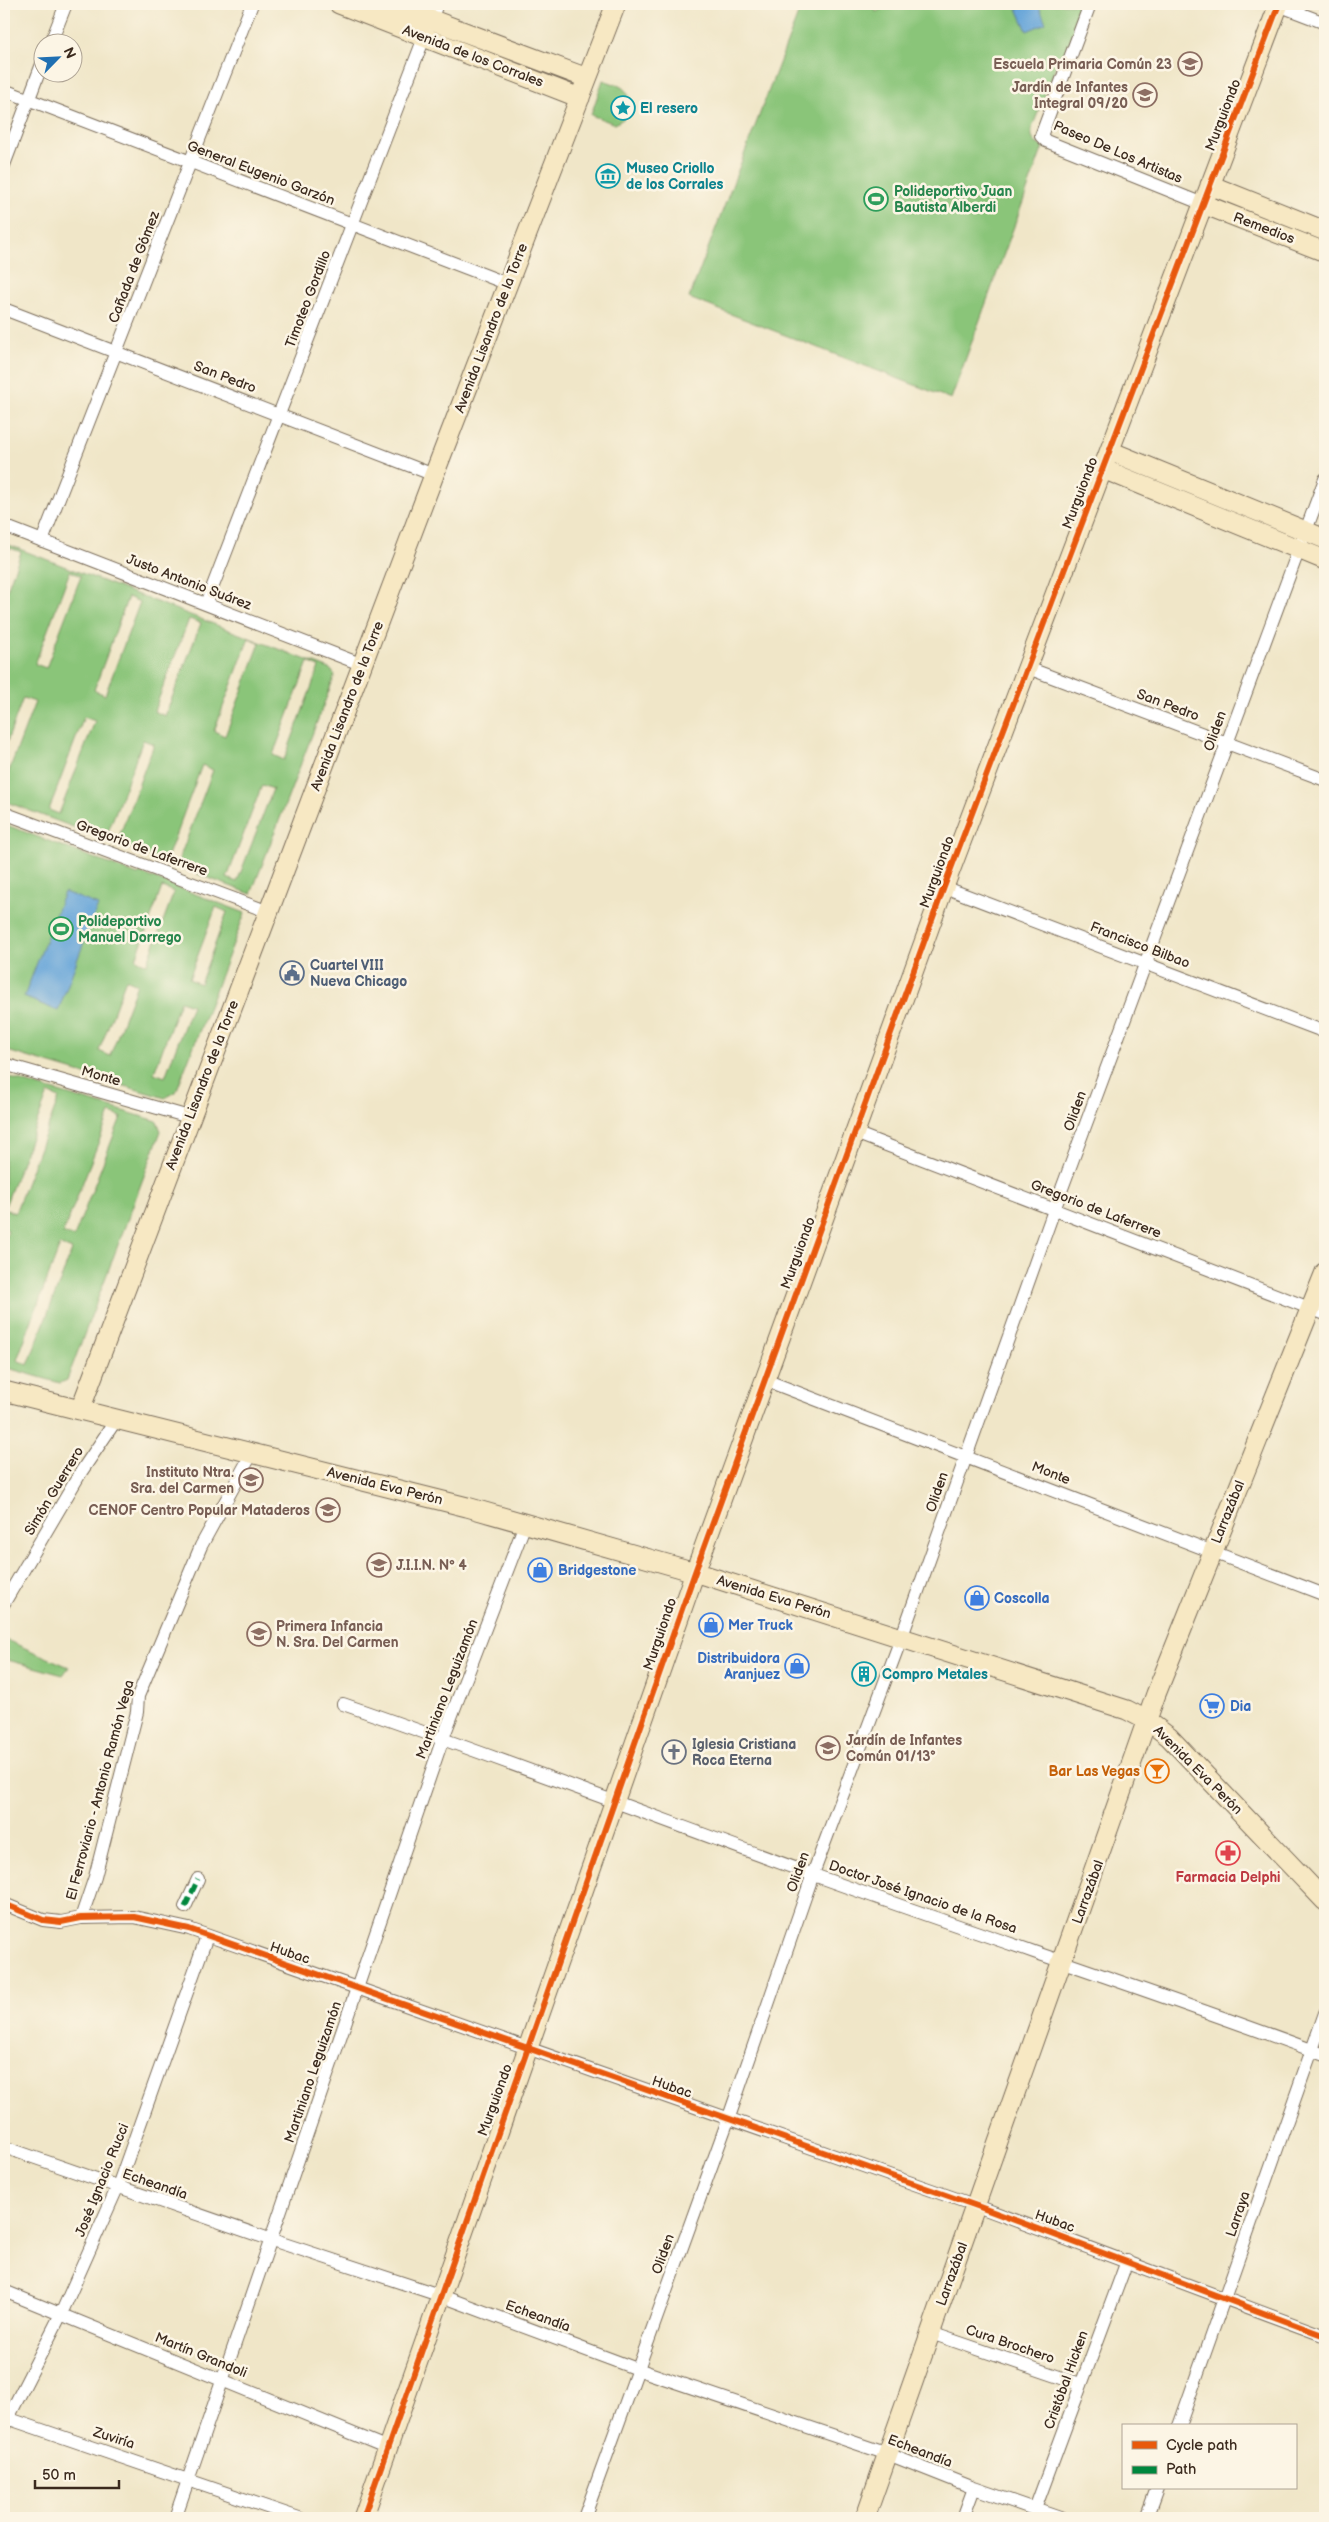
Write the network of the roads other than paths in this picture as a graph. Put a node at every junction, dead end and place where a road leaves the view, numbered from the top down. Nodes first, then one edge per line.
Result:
1 (66, 4) edge
2 (252, 4) edge
3 (339, 4) edge
4 (390, 4) edge
5 (616, 4) edge
6 (1090, 4) edge
7 (1278, 4) edge
8 (434, 12) edge
9 (1325, 23) edge
10 (55, 32) edge
11 (426, 37) junction
12 (587, 78) junction
13 (36, 82) edge
14 (4, 90) edge
15 (580, 98) junction
16 (29, 100) junction
17 (190, 162) junction
18 (4, 164) edge
19 (1210, 185) junction
20 (1203, 204) junction
21 (353, 224) junction
22 (1325, 230) edge
23 (1325, 252) edge
24 (508, 284) junction
25 (4, 309) edge
26 (117, 352) junction
27 (279, 413) junction
28 (1110, 450) junction
29 (1103, 470) junction
30 (434, 475) junction
31 (1325, 478) edge
32 (4, 526) edge
33 (1306, 531) junction
34 (1325, 539) edge
35 (42, 541) junction
36 (1299, 549) junction
37 (1325, 560) edge
38 (206, 604) junction
39 (363, 665) junction
40 (1028, 668) junction
41 (1226, 743) junction
42 (1325, 780) edge
43 (4, 813) edge
44 (944, 887) junction
45 (269, 912) junction
46 (1146, 963) junction
47 (1325, 1032) edge
48 (4, 1064) edge
49 (189, 1118) junction
50 (855, 1133) junction
51 (1054, 1210) junction
52 (1325, 1272) edge
53 (1318, 1311) edge
54 (765, 1380) junction
55 (4, 1391) edge
56 (80, 1410) junction
57 (116, 1420) junction
58 (252, 1453) junction
59 (965, 1457) junction
60 (525, 1524) junction
61 (1212, 1551) junction
62 (695, 1572) junction
63 (1325, 1595) edge
64 (4, 1604) edge
65 (902, 1636) junction
66 (343, 1704) dead end
67 (1148, 1721) junction
68 (443, 1738) junction
69 (616, 1801) junction
70 (813, 1874) junction
71 (198, 1879) dead end
72 (1325, 1901) edge
73 (4, 1904) edge
74 (185, 1907) dead end
75 (81, 1918) junction
76 (206, 1936) junction
77 (1064, 1960) junction
78 (356, 1989) junction
79 (1325, 2013) edge
80 (527, 2050) junction
81 (1312, 2050) junction
82 (1325, 2055) edge
83 (728, 2120) junction
84 (4, 2147) edge
85 (118, 2186) junction
86 (976, 2206) junction
87 (272, 2240) junction
88 (1126, 2262) junction
89 (4, 2291) edge
90 (439, 2295) junction
91 (1224, 2299) junction
92 (61, 2314) junction
93 (931, 2333) junction
94 (1325, 2336) edge
95 (637, 2368) junction
96 (222, 2380) junction
97 (1080, 2384) junction
98 (5, 2420) edge
99 (1180, 2424) edge
100 (388, 2448) junction
101 (888, 2454) junction
102 (188, 2479) junction
103 (974, 2488) junction
104 (1156, 2490) edge
105 (1035, 2509) junction
106 (175, 2518) edge
107 (299, 2518) edge
108 (363, 2518) edge
109 (584, 2518) edge
110 (866, 2518) edge
111 (963, 2518) edge
112 (1060, 2518) edge
113 (1146, 2518) edge

1 - 10 street
2 - 17 street, Cañada de Gómez
3 - 11 street, Avenida de los Corrales
4 - 8 street, Avenida de los Corrales
5 - 12 street, Avenida Lisandro de la Torre
6 - 20 street, Paseo De Los Artistas
7 - 9 street
7 - 19 street, Murguiondo
8 - 11 street, Timoteo Gordillo
8 - 12 street, Avenida de los Corrales
11 - 15 street, Avenida de los Corrales
11 - 21 street, Timoteo Gordillo
12 - 15 street, Avenida Lisandro de la Torre
13 - 16 street
14 - 16 street, General Eugenio Garzón
15 - 24 street, Avenida Lisandro de la Torre
16 - 17 street, General Eugenio Garzón
16 - 18 street
17 - 21 street, General Eugenio Garzón
17 - 26 street, Cañada de Gómez
19 - 20 street, Murguiondo
19 - 22 street, Remedios
20 - 23 street, Remedios
20 - 28 street, Murguiondo
21 - 24 street, General Eugenio Garzón
21 - 27 street, Timoteo Gordillo
24 - 30 street, Avenida Lisandro de la Torre
25 - 26 street, San Pedro
26 - 27 street, San Pedro
26 - 35 street, Cañada de Gómez
27 - 30 street, San Pedro
27 - 38 street, Timoteo Gordillo
28 - 29 street, Murguiondo
28 - 33 street
29 - 36 street
29 - 40 street, Murguiondo
30 - 39 street, Avenida Lisandro de la Torre
31 - 33 street, Oliden
32 - 35 street, Justo Antonio Suárez
33 - 34 street
33 - 36 street, Oliden
35 - 38 street, Justo Antonio Suárez
36 - 37 street
36 - 41 street, Oliden
38 - 39 street, Justo Antonio Suárez
39 - 45 street, Avenida Lisandro de la Torre
40 - 41 street, San Pedro
40 - 44 street, Murguiondo
41 - 42 street, San Pedro
41 - 46 street, Oliden
43 - 45 street, Gregorio de Laferrere
44 - 46 street, Francisco Bilbao
44 - 50 street, Murguiondo
45 - 49 street, Avenida Lisandro de la Torre
46 - 47 street, Francisco Bilbao
46 - 51 street, Oliden
48 - 49 street, Monte
49 - 56 street, Avenida Lisandro de la Torre
50 - 51 street, Gregorio de Laferrere
50 - 54 street, Murguiondo
51 - 53 street, Gregorio de Laferrere
51 - 59 street, Oliden
52 - 53 street, Larrazábal
53 - 61 street, Larrazábal
54 - 59 street, Monte
54 - 62 street, Murguiondo
55 - 56 street, Avenida Eva Perón
56 - 57 street, Avenida Eva Perón
57 - 58 street, Avenida Eva Perón
57 - 64 street, Simón Guerrero
58 - 60 street, Avenida Eva Perón
58 - 75 street, El Ferroviario - Antonio Ramón Vega
59 - 61 street, Monte
59 - 65 street, Oliden
60 - 62 street, Avenida Eva Perón
60 - 68 street, Martiniano Leguizamón
61 - 63 street, Monte
61 - 67 street, Larrazábal
62 - 65 street, Avenida Eva Perón
62 - 69 street, Murguiondo
65 - 67 street, Avenida Eva Perón
65 - 70 street, Oliden
66 - 68 street, Doctor José Ignacio de la Rosa
67 - 72 street, Avenida Eva Perón
67 - 77 street, Larrazábal
68 - 69 street, Doctor José Ignacio de la Rosa
68 - 78 street, Martiniano Leguizamón
69 - 70 street, Doctor José Ignacio de la Rosa
69 - 80 street, Murguiondo
70 - 77 street, Doctor José Ignacio de la Rosa
70 - 83 street, Oliden
71 - 74 street
73 - 75 street, Hubac
75 - 76 street, Hubac
76 - 78 street, Hubac
76 - 85 street, José Ignacio Rucci
77 - 81 street, Doctor José Ignacio de la Rosa
77 - 86 street, Larrazábal
78 - 80 street, Hubac
78 - 87 street, Martiniano Leguizamón
79 - 81 street, Larraya
80 - 83 street, Hubac
80 - 90 street, Murguiondo
81 - 82 street, Doctor José Ignacio de la Rosa
81 - 91 street, Larraya
83 - 86 street, Hubac
83 - 95 street, Oliden
84 - 85 street, Echeandía
85 - 87 street, Echeandía
85 - 92 street, José Ignacio Rucci
86 - 88 street, Hubac
86 - 93 street, Larrazábal
87 - 90 street, Echeandía
87 - 96 street, Martiniano Leguizamón
88 - 91 street, Hubac
88 - 97 street, Cristóbal Hicken
89 - 92 street, Martín Grandoli
90 - 95 street, Echeandía
90 - 100 street, Murguiondo
91 - 94 street, Hubac
91 - 99 street, Larraya
92 - 96 street, Martín Grandoli
92 - 98 street, José Ignacio Rucci
93 - 97 street, Cura Brochero
93 - 101 street, Larrazábal
95 - 101 street, Echeandía
95 - 109 street, Oliden
96 - 100 street, Martín Grandoli
96 - 102 street, Martiniano Leguizamón
97 - 105 street, Cristóbal Hicken
98 - 102 street, Zuviría
100 - 108 street, Murguiondo
101 - 103 street, Echeandía
101 - 110 street, Larrazábal
102 - 106 street, Martiniano Leguizamón
102 - 107 street, Zuviría
103 - 105 street, Echeandía
103 - 111 street
104 - 113 street
105 - 112 street, Echeandía

